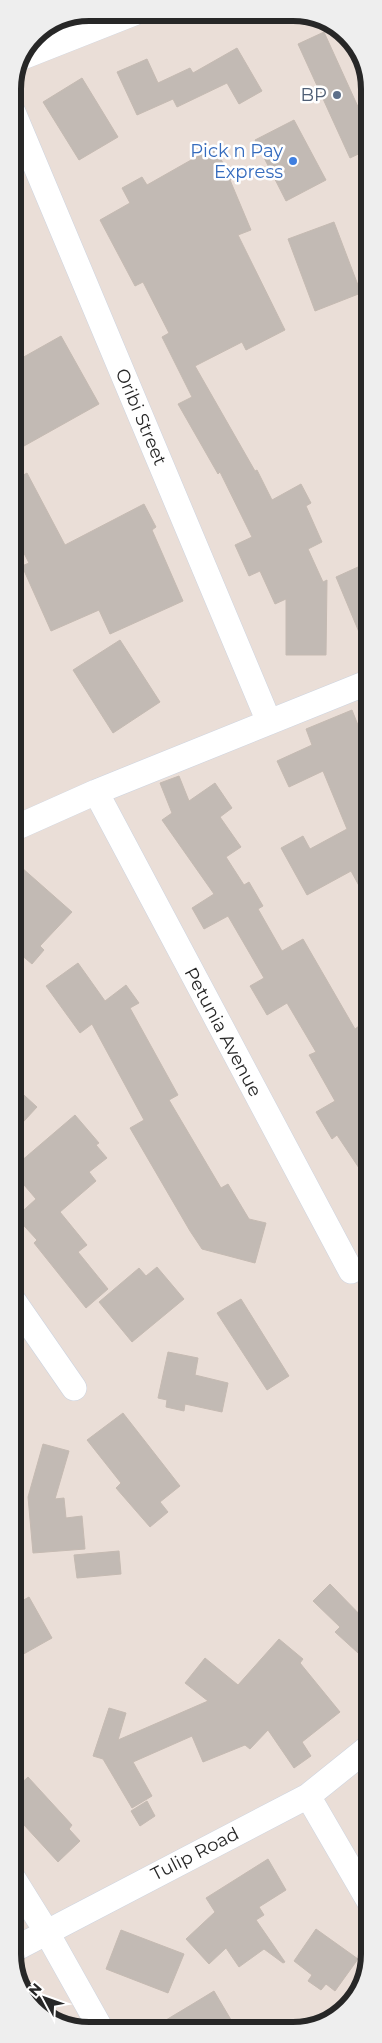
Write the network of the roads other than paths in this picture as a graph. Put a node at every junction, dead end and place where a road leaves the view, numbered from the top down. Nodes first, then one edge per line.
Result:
1 (114, 21) edge
2 (32, 53) edge
3 (21, 131) edge
4 (361, 685) edge
5 (269, 722) junction
6 (96, 792) junction
7 (21, 825) edge
8 (351, 1272) dead end
9 (21, 1312) edge
10 (74, 1388) dead end
11 (361, 1753) edge
12 (308, 1796) junction
13 (361, 1887) edge
14 (21, 1891) edge
15 (46, 1931) junction
16 (21, 1945) edge
17 (97, 2022) edge

1 - 2 street
3 - 5 street, Oribi Street
4 - 5 street
5 - 6 street
6 - 7 street
6 - 8 street, Petunia Avenue
9 - 10 street
11 - 12 street, Tulip Road
12 - 13 street
12 - 15 street, Tulip Road
14 - 15 street
15 - 16 street, Tulip Road
15 - 17 street

